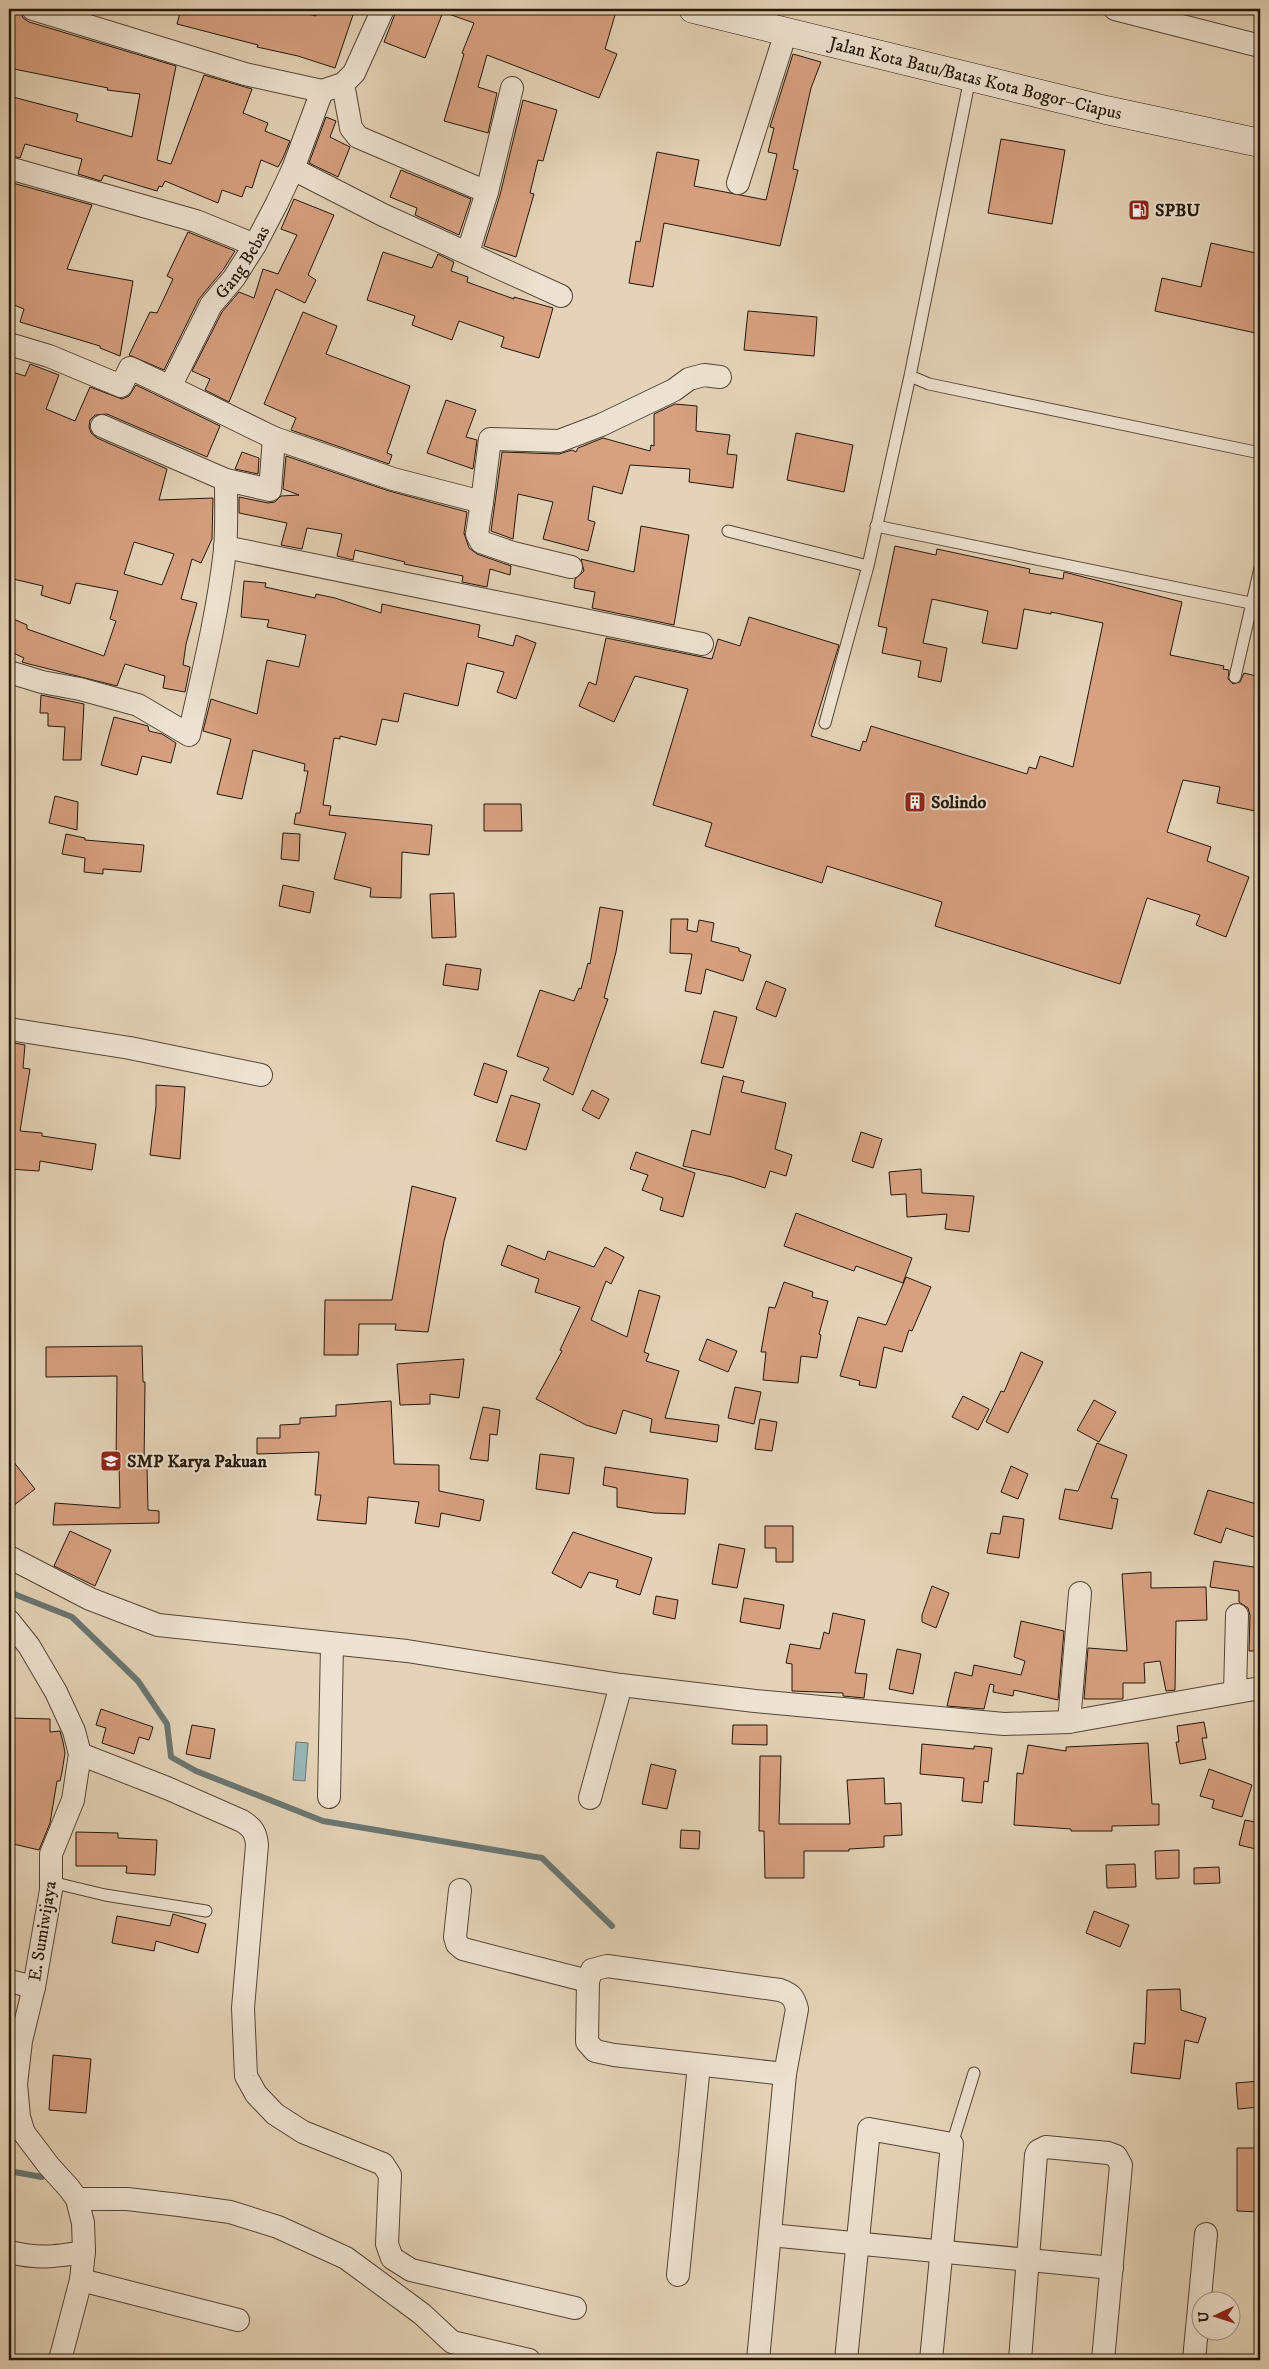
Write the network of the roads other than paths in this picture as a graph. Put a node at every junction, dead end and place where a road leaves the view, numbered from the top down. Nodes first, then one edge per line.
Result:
1 (33, 9) edge
2 (383, 9) edge
3 (693, 9) edge
4 (1115, 9) edge
5 (786, 32) junction
6 (1260, 46) edge
7 (970, 78) junction
8 (332, 88) junction
9 (512, 88) dead end
10 (1260, 143) edge
11 (9, 168) edge
12 (293, 169) junction
13 (738, 183) dead end
14 (487, 192) junction
15 (255, 245) junction
16 (468, 252) junction
17 (560, 296) dead end
18 (9, 344) edge
19 (910, 376) junction
20 (720, 377) dead end
21 (170, 387) junction
22 (102, 426) dead end
23 (274, 438) junction
24 (1260, 453) edge
25 (226, 480) junction
26 (482, 502) junction
27 (876, 526) junction
28 (728, 531) dead end
29 (225, 548) junction
30 (868, 566) junction
31 (571, 567) dead end
32 (1260, 568) edge
33 (1256, 604) edge
34 (702, 644) dead end
35 (9, 672) edge
36 (1235, 677) dead end
37 (825, 723) dead end
38 (9, 1029) edge
39 (261, 1075) dead end
40 (9, 1557) edge
41 (1080, 1593) dead end
42 (1237, 1615) dead end
43 (9, 1621) edge
44 (332, 1645) junction
45 (621, 1685) junction
46 (1260, 1688) edge
47 (1236, 1692) junction
48 (1069, 1722) junction
49 (80, 1754) junction
50 (329, 1797) dead end
51 (590, 1798) dead end
52 (51, 1882) junction
53 (460, 1890) dead end
54 (206, 1911) dead end
55 (9, 1981) edge
56 (588, 1981) junction
57 (34, 1987) junction
58 (699, 2065) junction
59 (974, 2073) dead end
60 (785, 2074) junction
61 (952, 2144) junction
62 (76, 2199) junction
63 (1206, 2234) dead end
64 (770, 2235) junction
65 (857, 2245) junction
66 (9, 2252) edge
67 (84, 2252) junction
68 (942, 2253) junction
69 (1028, 2260) junction
70 (1112, 2268) junction
71 (678, 2275) dead end
72 (81, 2280) junction
73 (574, 2308) dead end
74 (238, 2320) dead end
75 (60, 2360) edge
76 (529, 2360) edge
77 (758, 2360) edge
78 (846, 2360) edge
79 (931, 2360) edge
80 (1020, 2360) edge
81 (1103, 2360) edge
82 (1194, 2360) edge

1 - 8 street
2 - 8 street, Gang Bebas
3 - 5 main road, Jalan Kota Batu/Batas Kota Bogor–Ciapus
4 - 6 street
5 - 7 main road, Jalan Kota Batu/Batas Kota Bogor–Ciapus
5 - 13 street
7 - 10 main road, Jalan Kota Batu/Batas Kota Bogor–Ciapus
7 - 19 lane
8 - 12 street, Gang Bebas
8 - 14 street
9 - 14 street
11 - 15 street
12 - 15 street, Gang Bebas
12 - 16 street
14 - 16 street
15 - 21 street, Gang Bebas
16 - 17 street
18 - 21 street
19 - 24 lane
19 - 27 lane
20 - 26 street
21 - 23 street
22 - 25 street
23 - 25 street
23 - 26 street
25 - 29 street
26 - 31 street
27 - 30 lane
27 - 33 lane
28 - 30 lane
29 - 34 street
29 - 35 street
30 - 37 lane
32 - 33 lane
33 - 36 lane
38 - 39 street
40 - 44 street
41 - 48 street
42 - 47 street
43 - 49 street, E. Sumiwijaya
44 - 45 street
44 - 50 street
45 - 48 street
45 - 51 street
46 - 47 street
47 - 48 street
49 - 52 street, E. Sumiwijaya
49 - 73 street
52 - 54 lane
52 - 57 street, E. Sumiwijaya
53 - 56 street
55 - 57 street
56 - 58 street
56 - 60 street
57 - 62 street, E. Sumiwijaya
58 - 60 street
58 - 71 street
59 - 61 lane
60 - 64 street
61 - 65 street
61 - 68 street
62 - 67 street, E. Sumiwijaya
62 - 76 street
63 - 82 street
64 - 65 street
64 - 77 street
65 - 68 street
65 - 78 street
66 - 67 street
67 - 72 street, E. Sumiwijaya
68 - 69 street
68 - 79 street
69 - 70 street
69 - 70 street
69 - 80 street
70 - 81 street
72 - 74 street
72 - 75 street, E. Sumiwijaya

